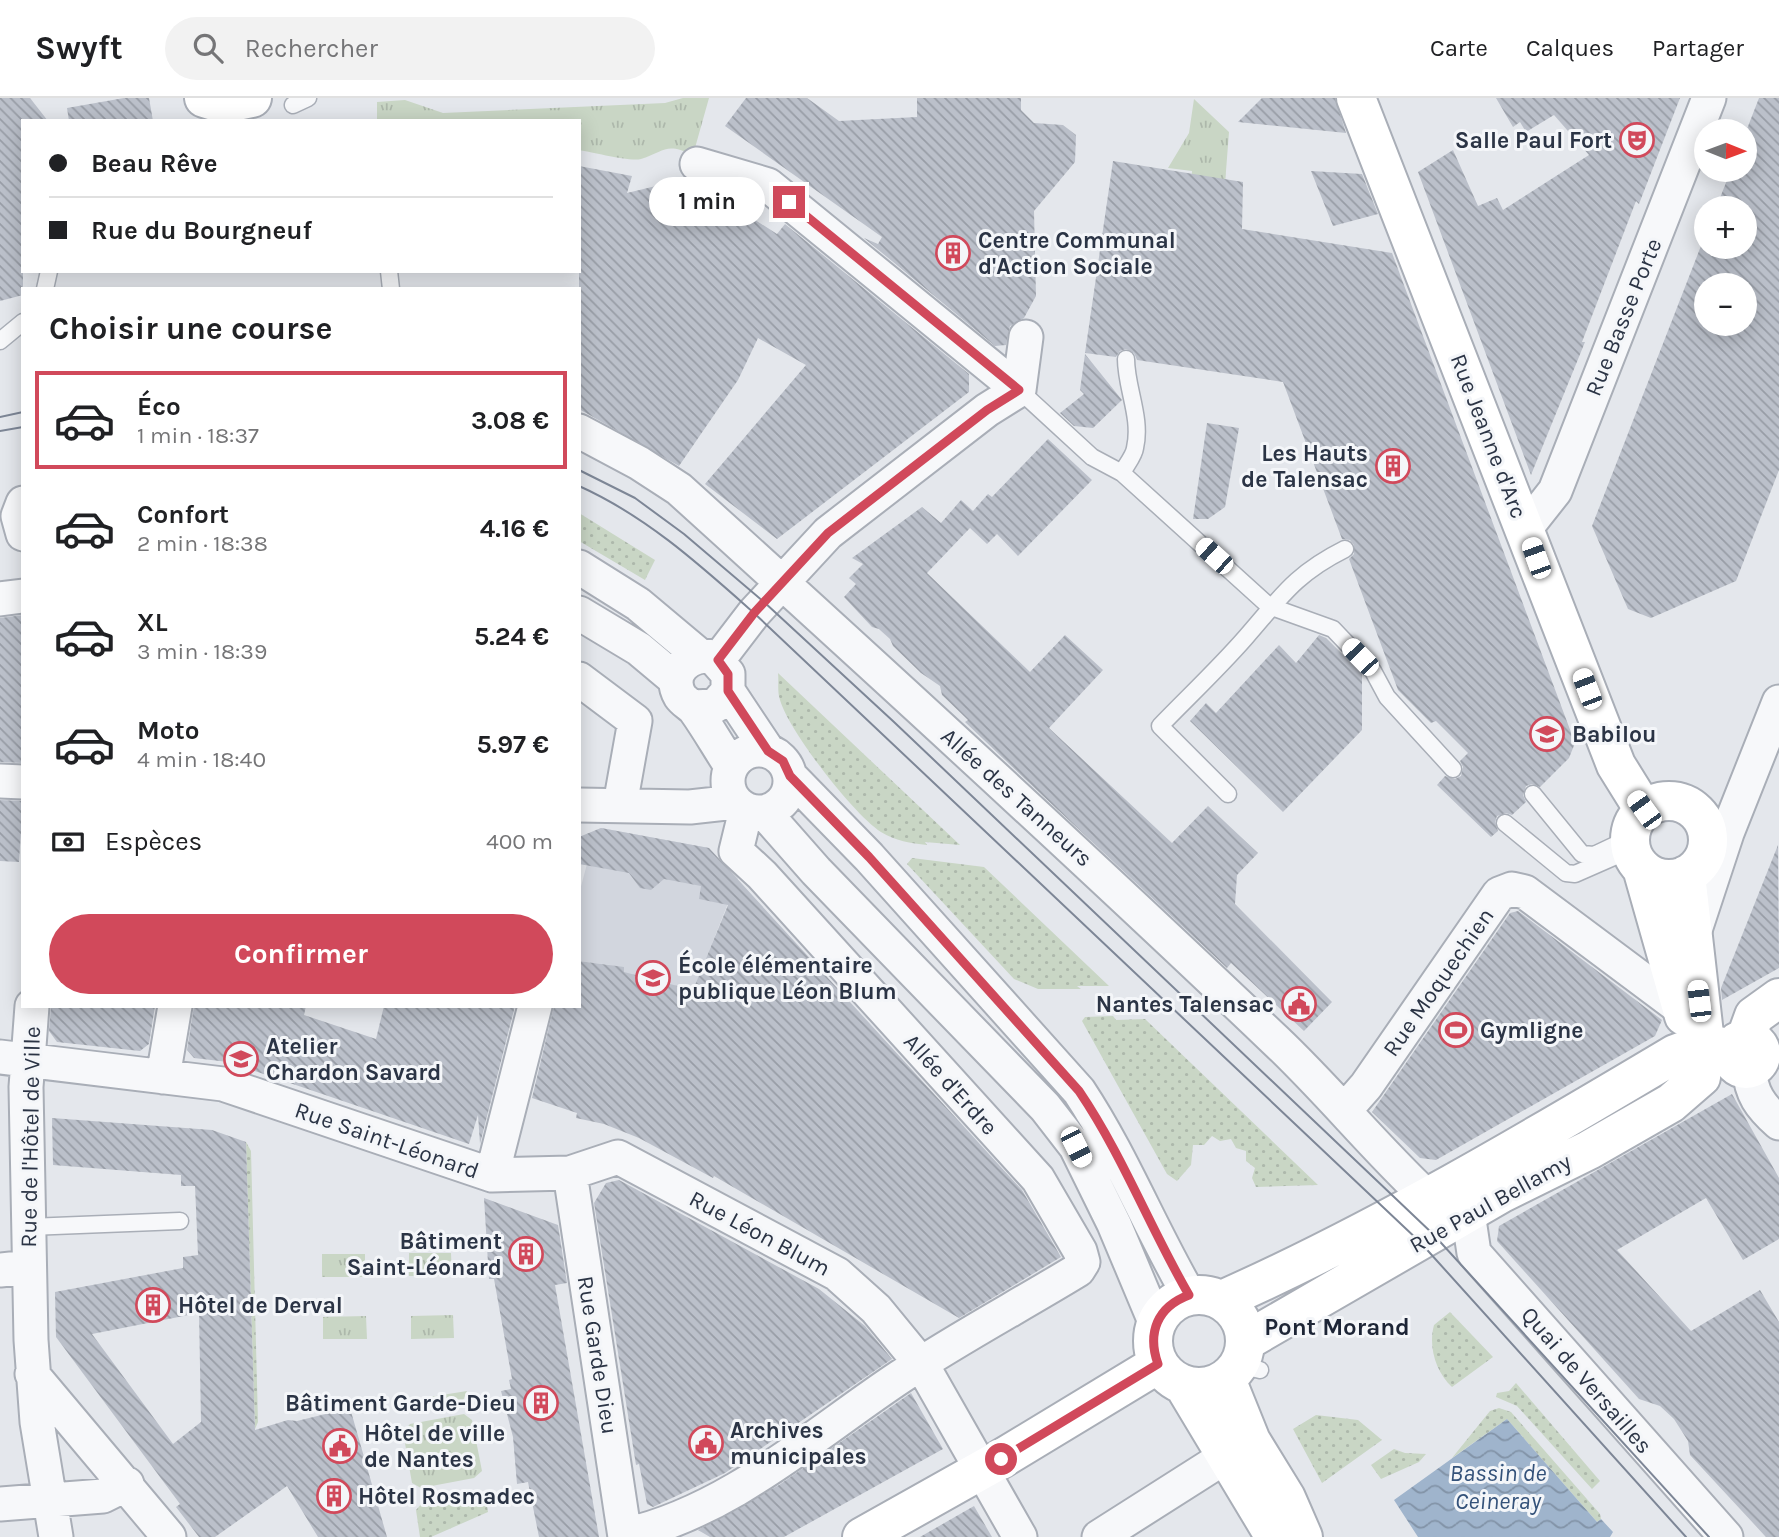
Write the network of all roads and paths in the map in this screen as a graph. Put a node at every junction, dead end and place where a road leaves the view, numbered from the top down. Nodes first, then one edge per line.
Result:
1 (204, 98) edge
2 (252, 98) edge
3 (1356, 98) edge
4 (1709, 98) edge
5 (698, 163) dead end
6 (21, 324) edge
7 (1026, 337) dead end
8 (0, 341) edge
9 (1126, 359) dead end
10 (1019, 390) junction
11 (581, 432) edge
12 (1122, 473) junction
13 (0, 492) edge
14 (21, 494) edge
15 (21, 508) edge
16 (21, 527) edge
17 (1525, 529) junction
18 (0, 533) edge
19 (21, 534) edge
20 (1345, 549) dead end
21 (581, 568) edge
22 (780, 583) junction
23 (21, 596) edge
24 (0, 599) edge
25 (1269, 606) junction
26 (581, 613) edge
27 (716, 669) junction
28 (581, 680) edge
29 (685, 694) junction
30 (1779, 702) edge
31 (768, 751) junction
32 (731, 766) junction
33 (1453, 769) dead end
34 (790, 776) junction
35 (0, 781) edge
36 (21, 782) edge
37 (1228, 794) dead end
38 (1533, 794) dead end
39 (581, 805) edge
40 (620, 806) junction
41 (748, 808) junction
42 (1505, 823) dead end
43 (1717, 838) junction
44 (1637, 841) junction
45 (1686, 875) junction
46 (1692, 937) junction
47 (1779, 998) edge
48 (1679, 1007) junction
49 (31, 1008) edge
50 (175, 1008) edge
51 (534, 1008) edge
52 (1747, 1049) edge
53 (14, 1059) edge
54 (163, 1077) junction
55 (1779, 1100) edge
56 (1344, 1111) junction
57 (1779, 1123) edge
58 (570, 1173) junction
59 (492, 1175) junction
60 (1426, 1196) junction
61 (1468, 1213) junction
62 (180, 1221) dead end
63 (29, 1227) junction
64 (14, 1268) edge
65 (1205, 1298) junction
66 (1156, 1324) junction
67 (1242, 1364) junction
68 (922, 1365) junction
69 (33, 1374) junction
70 (1171, 1374) junction
71 (1228, 1455) junction
72 (983, 1469) junction
73 (127, 1484) junction
74 (51, 1502) junction
75 (0, 1504) edge
76 (625, 1536) edge
77 (56, 1537) edge
78 (170, 1537) edge
79 (862, 1537) edge
80 (1020, 1537) edge
81 (1099, 1537) edge
82 (1275, 1537) edge
83 (1303, 1537) edge
84 (1726, 1537) edge

1 - 2 main road
3 - 17 main road, Rue Jeanne d'Arc
4 - 17 street, Rue Basse Porte
5 - 10 street
6 - 8 lane
7 - 10 street
9 - 12 lane
10 - 12 lane
10 - 22 street
11 - 22 street, Allée des Tanneurs
12 - 25 lane
13 - 14 street
15 - 16 street
17 - 44 main road, Rue Jeanne d'Arc
18 - 19 street
20 - 25 lane
21 - 27 street
22 - 27 street
22 - 56 street, Allée des Tanneurs
23 - 24 street
25 - 33 lane
25 - 37 lane
26 - 29 street
27 - 29 street
27 - 29 street
27 - 31 street
28 - 40 street
29 - 32 street
30 - 43 street
31 - 32 street
31 - 34 street
32 - 41 street
34 - 41 street
34 - 65 street
35 - 36 street
38 - 44 lane
39 - 40 street
40 - 41 street
41 - 66 street
41 - 68 street, Allée d'Erdre
42 - 44 lane
43 - 44 main road
43 - 45 main road
43 - 46 street
44 - 45 main road
44 - 48 main road
45 - 46 main road
46 - 52 main road
47 - 52 main road, Rue Paul Bellamy
48 - 52 main road
48 - 56 street, Rue Moquechien
49 - 53 street, Rue de l'Hôtel de Ville
50 - 54 street
51 - 59 street
52 - 55 street
52 - 57 street
52 - 60 main road, Rue Paul Bellamy
52 - 61 main road, Rue Paul Bellamy
53 - 54 street, Rue Saint-Léonard
53 - 63 street, Rue de l'Hôtel de Ville
54 - 59 street, Rue Saint-Léonard
56 - 60 street, Allée des Tanneurs
58 - 59 street, Rue Saint-Léonard
58 - 68 street, Rue Léon Blum
58 - 76 street, Rue Garde Dieu
60 - 65 main road, Rue Paul Bellamy
61 - 67 main road, Rue Paul Bellamy
61 - 84 street, Quai de Versailles
62 - 63 lane
63 - 64 street, Rue de l'Hôtel de Ville
64 - 69 street, Rue de l'Hôtel de Ville
65 - 66 main road
65 - 67 main road
66 - 70 main road
67 - 70 main road
67 - 83 main road
68 - 72 street, Rue Léon Blum
68 - 76 street
69 - 73 street
69 - 74 street, Rue de l'Hôtel de Ville
70 - 71 main road
70 - 72 main road
71 - 81 street
71 - 82 main road
72 - 79 main road
72 - 80 street, Rue Léon Blum
73 - 74 street
73 - 78 street
74 - 75 street
74 - 77 street, Rue de l'Hôtel de Ville

